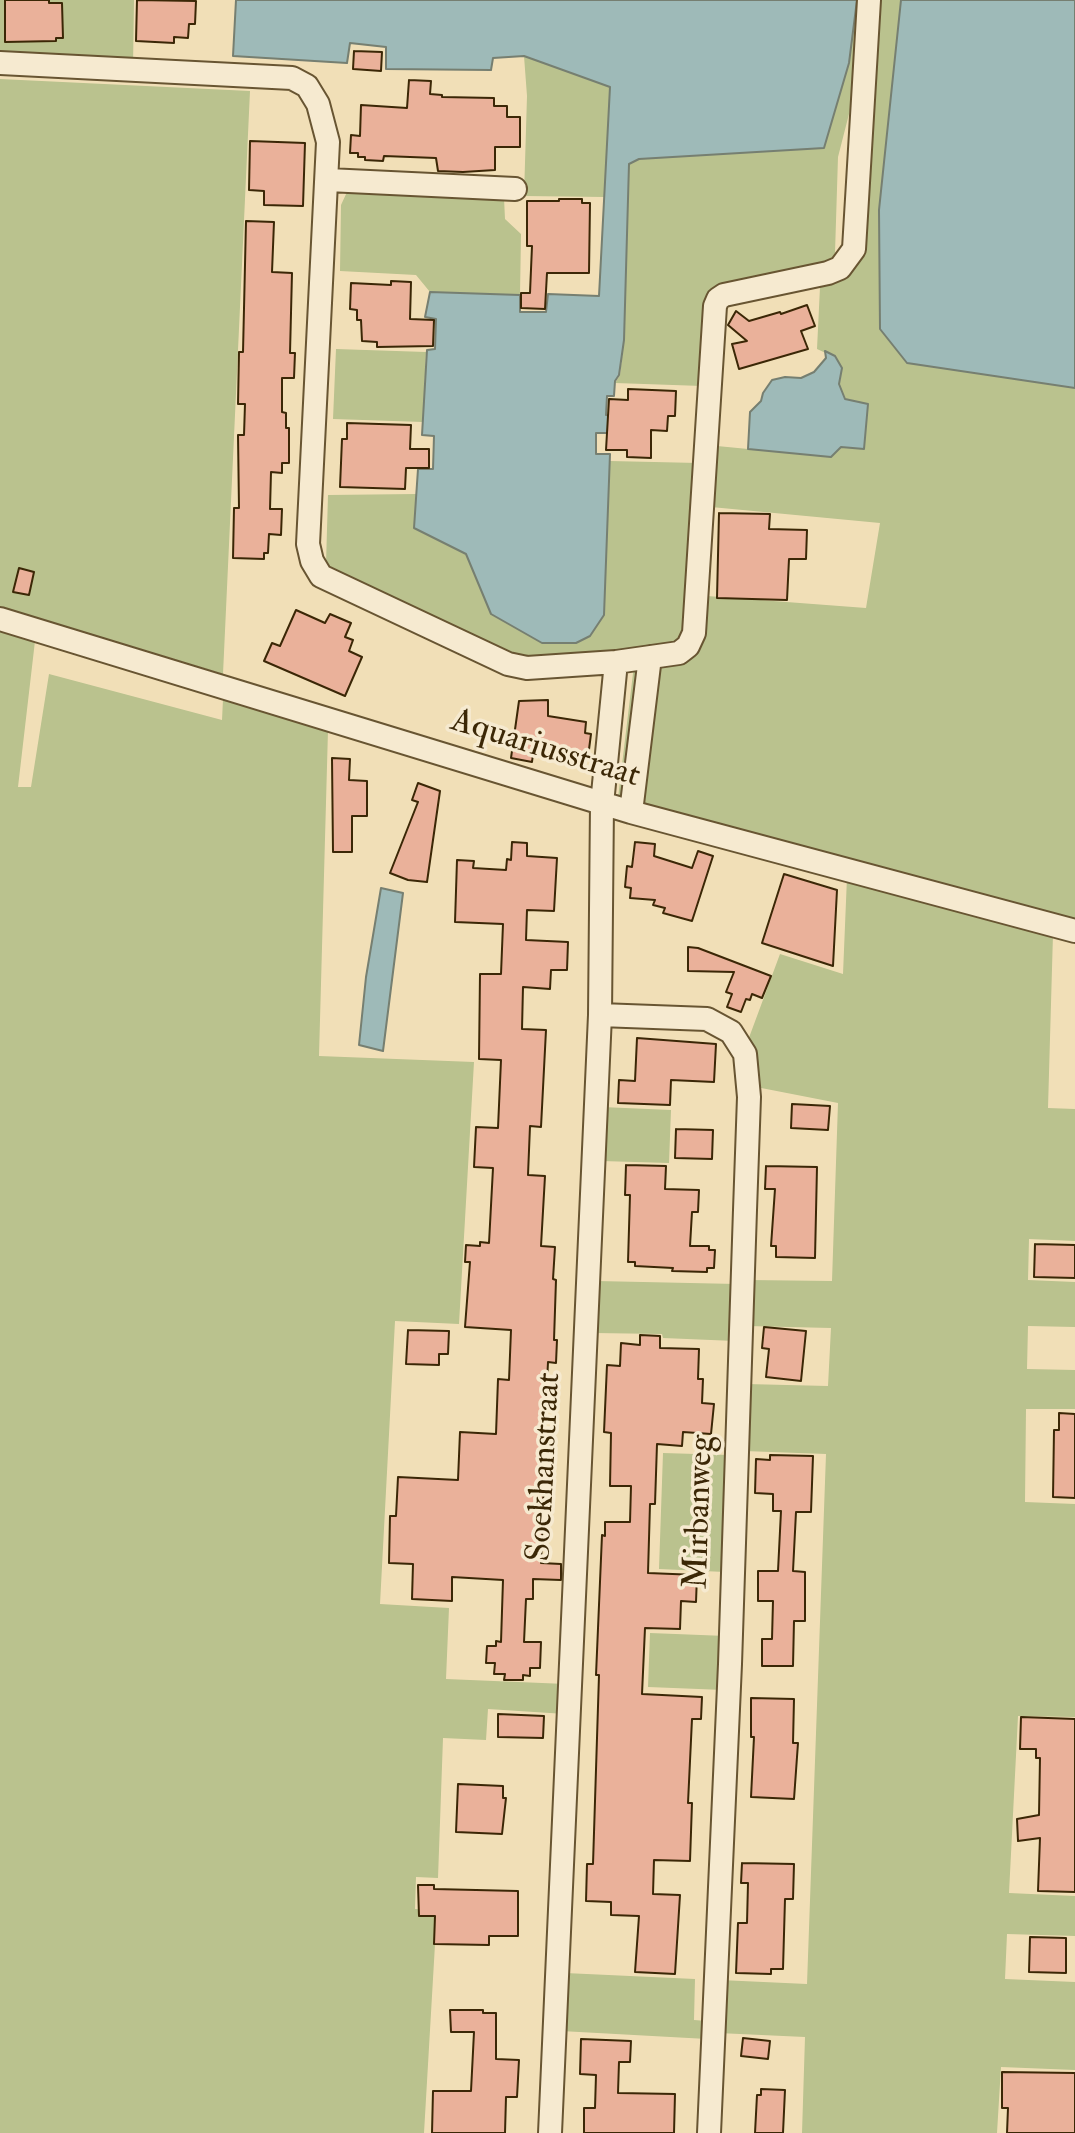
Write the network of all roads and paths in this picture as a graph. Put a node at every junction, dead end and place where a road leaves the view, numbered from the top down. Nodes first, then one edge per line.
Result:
1 (869, 0) edge
2 (0, 63) edge
3 (328, 180) junction
4 (515, 189) dead end
5 (0, 619) edge
6 (650, 657) junction
7 (616, 662) junction
8 (606, 776) junction
9 (636, 781) junction
10 (602, 804) junction
11 (631, 812) junction
12 (1075, 931) edge
13 (600, 1015) junction
14 (550, 2133) edge
15 (709, 2133) edge

1 - 6 street
2 - 3 street
3 - 4 street
3 - 7 street
5 - 10 street, Aquariusstraat
6 - 7 street
6 - 9 street
7 - 8 street, Soekhanstraat
8 - 9 street
8 - 10 street, Soekhanstraat
9 - 11 street
10 - 11 street, Aquariusstraat
10 - 13 street, Soekhanstraat
11 - 12 street, Aquariusstraat
13 - 14 street, Soekhanstraat
13 - 15 street, Mirbanweg

